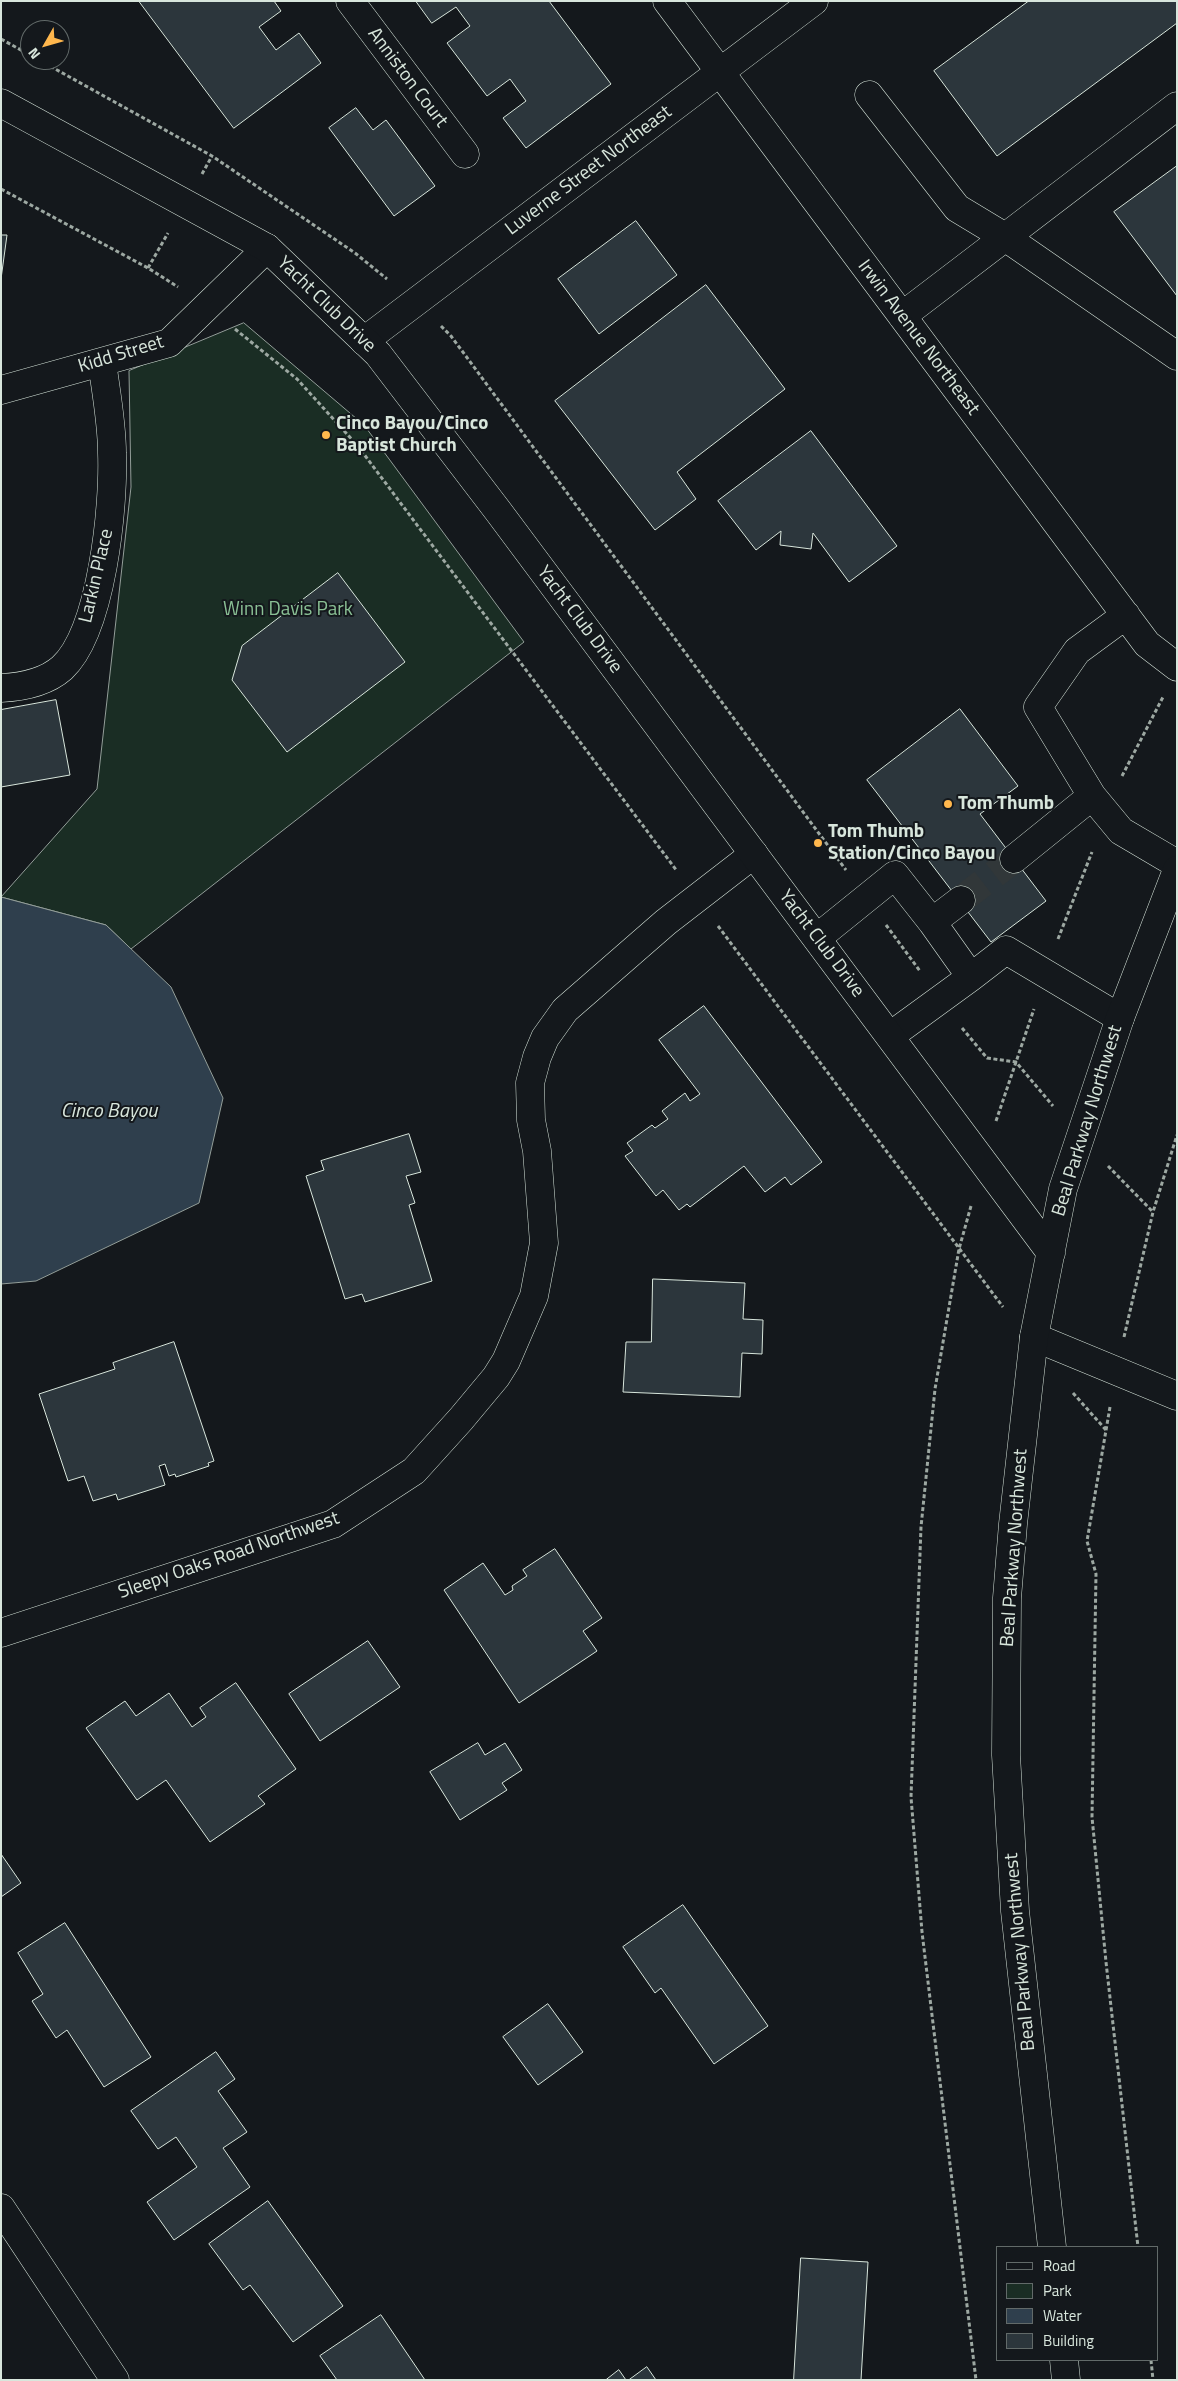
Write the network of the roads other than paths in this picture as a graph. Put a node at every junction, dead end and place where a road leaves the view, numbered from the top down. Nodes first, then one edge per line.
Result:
1 (350, 1) edge
2 (666, 1) edge
3 (814, 1) edge
4 (720, 73) junction
5 (869, 95) dead end
6 (1, 103) edge
7 (1177, 106) edge
8 (465, 154) dead end
9 (1005, 237) junction
10 (267, 248) junction
11 (902, 316) junction
12 (364, 341) junction
13 (1177, 356) edge
14 (102, 362) junction
15 (1, 390) edge
16 (1126, 616) junction
17 (1177, 667) edge
18 (1, 688) edge
19 (1092, 796) junction
20 (754, 854) junction
21 (1014, 859) tunnel mouth
22 (1177, 864) edge
23 (1177, 870) edge
24 (961, 900) tunnel mouth
25 (932, 922) junction
26 (817, 938) junction
27 (971, 978) junction
28 (1120, 1018) junction
29 (890, 1036) junction
30 (1051, 1253) junction
31 (1034, 1343) junction
32 (1177, 1396) edge
33 (1, 1633) edge
34 (1, 2208) edge
35 (1052, 2246) edge
36 (1064, 2361) edge
37 (115, 2380) edge
38 (1066, 2380) edge

1 - 8 street, Anniston Court
2 - 4 street, Irwin Avenue Northeast
3 - 4 street, Luverne Street Northeast
4 - 11 street, Irwin Avenue Northeast
4 - 12 street, Luverne Street Northeast
5 - 9 street
6 - 10 street, Yacht Club Drive
7 - 9 street
9 - 11 street
9 - 13 street
10 - 12 street, Yacht Club Drive
10 - 14 street, Kidd Street
11 - 16 street, Irwin Avenue Northeast
12 - 20 street, Yacht Club Drive
14 - 15 street, Kidd Street
14 - 18 street, Larkin Place
16 - 17 street, Irwin Avenue Northeast
16 - 19 street
19 - 21 street
19 - 22 street
20 - 26 street, Yacht Club Drive
20 - 33 street, Sleepy Oaks Road Northwest
23 - 28 street, Beal Parkway Northwest
24 - 25 street
25 - 26 street
25 - 27 street
26 - 29 street, Yacht Club Drive
27 - 28 street
27 - 29 street
28 - 30 street, Beal Parkway Northwest
29 - 30 street, Yacht Club Drive
30 - 31 street, Beal Parkway Northwest
31 - 32 street
31 - 35 street, Beal Parkway Northwest
34 - 37 street
36 - 38 street

